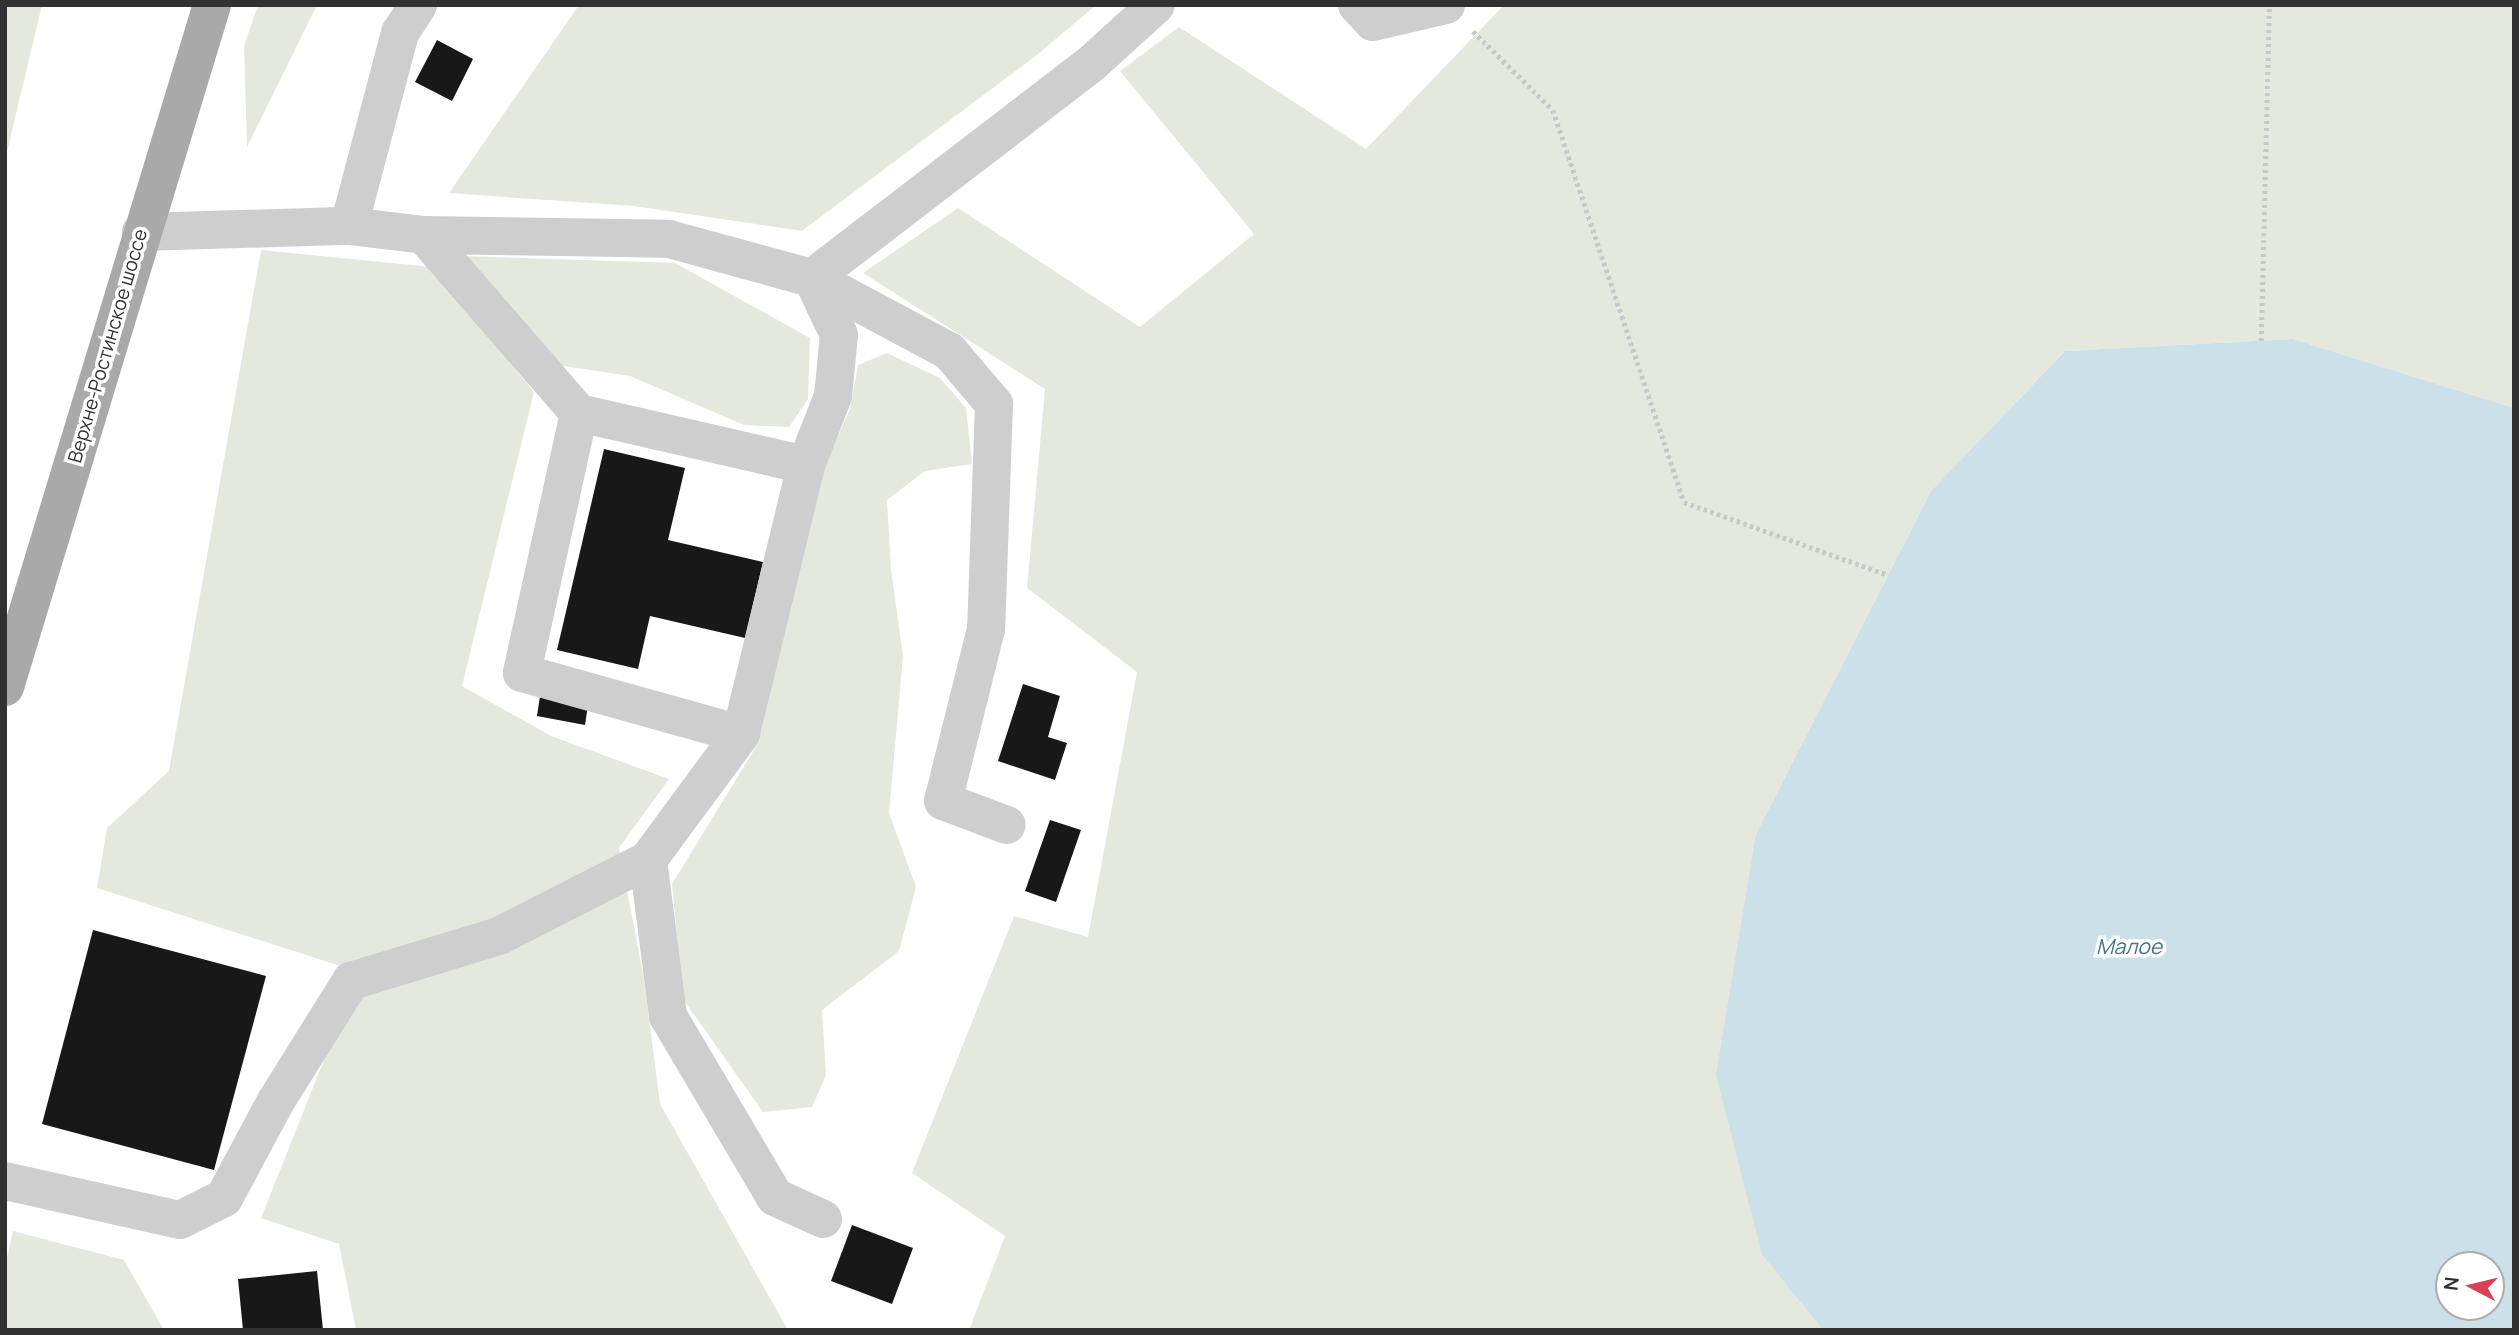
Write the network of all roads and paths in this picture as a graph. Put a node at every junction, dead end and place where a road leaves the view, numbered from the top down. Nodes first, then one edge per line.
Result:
1 (212, 5) edge
2 (418, 5) edge
3 (1156, 5) edge
4 (1357, 5) edge
5 (2269, 5) edge
6 (1456, 15) edge
7 (349, 226) junction
8 (141, 232) junction
9 (424, 235) junction
10 (812, 278) junction
11 (2261, 341) dead end
12 (579, 413) junction
13 (806, 465) junction
14 (1888, 575) dead end
15 (5, 687) edge
16 (741, 734) junction
17 (1007, 825) dead end
18 (648, 860) junction
19 (5, 1181) edge
20 (823, 1219) dead end

1 - 8 main road, Верхне-Ростинское шоссе
2 - 7 lane
3 - 10 lane
4 - 6 lane
5 - 11 path
6 - 14 path
7 - 8 lane
7 - 9 lane
8 - 15 main road, Верхне-Ростинское шоссе
9 - 10 lane
9 - 12 lane
10 - 13 lane
10 - 17 lane
12 - 13 lane
12 - 16 lane
13 - 16 lane
16 - 18 lane
18 - 19 lane
18 - 20 lane

